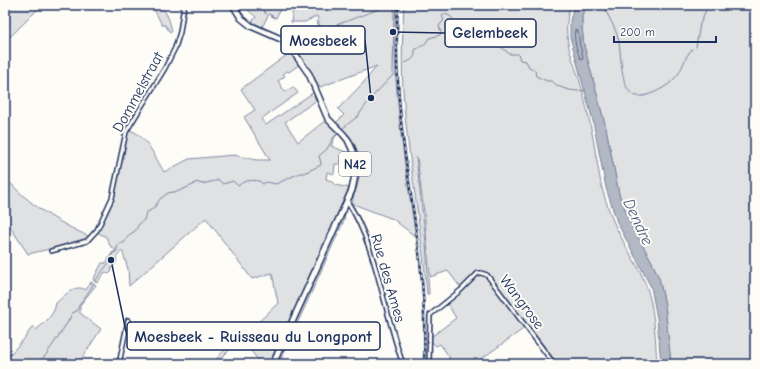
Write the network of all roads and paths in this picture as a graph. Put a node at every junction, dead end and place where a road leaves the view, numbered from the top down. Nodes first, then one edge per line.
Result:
1 (184, 5) edge
2 (233, 5) edge
3 (347, 200) junction
4 (50, 251) dead end
5 (128, 320) dead end
6 (119, 364) edge
7 (273, 364) edge
8 (403, 364) edge
9 (429, 364) edge
10 (554, 364) edge

1 - 4 street, Dommelstraat
2 - 3 main road, N42
3 - 7 main road, N42
3 - 8 street, Rue des Ames
5 - 6 street
9 - 10 street, Wangrose

